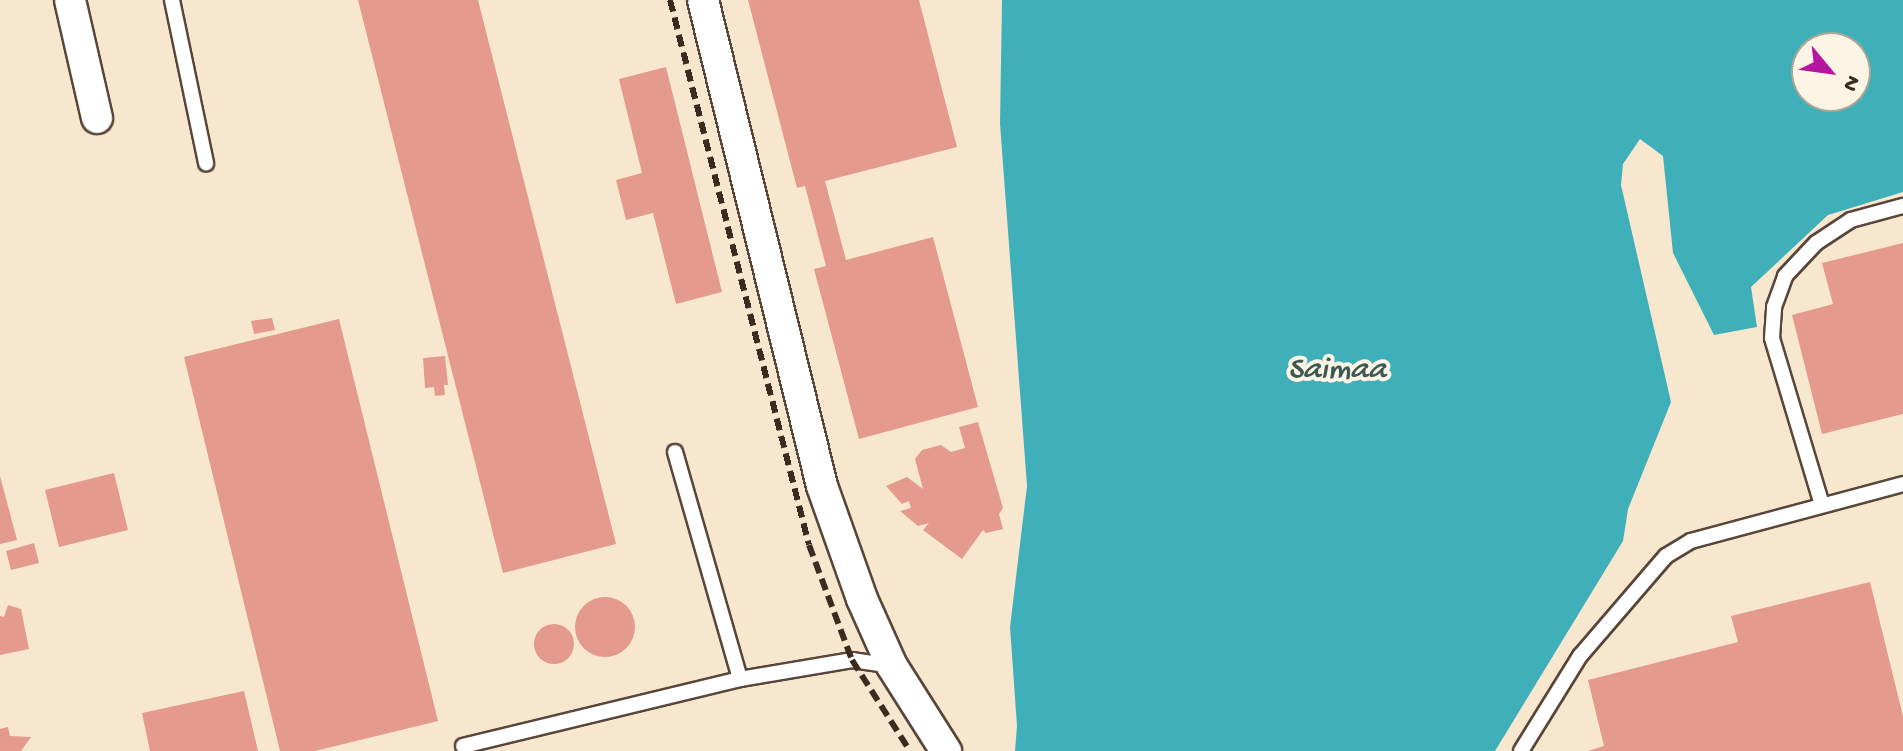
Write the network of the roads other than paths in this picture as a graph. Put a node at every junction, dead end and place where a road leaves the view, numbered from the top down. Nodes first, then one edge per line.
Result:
1 (70, 0) edge
2 (172, 0) edge
3 (703, 0) edge
4 (97, 118) dead end
5 (206, 163) dead end
6 (1903, 206) edge
7 (675, 452) dead end
8 (1903, 484) edge
9 (1822, 505) junction
10 (892, 666) junction
11 (740, 679) junction
12 (463, 746) dead end
13 (946, 751) edge
14 (1521, 751) edge

1 - 4 street
2 - 5 lane
3 - 10 street
6 - 9 lane
7 - 11 lane
8 - 9 lane
9 - 14 lane
10 - 11 lane
10 - 13 street
11 - 12 lane

